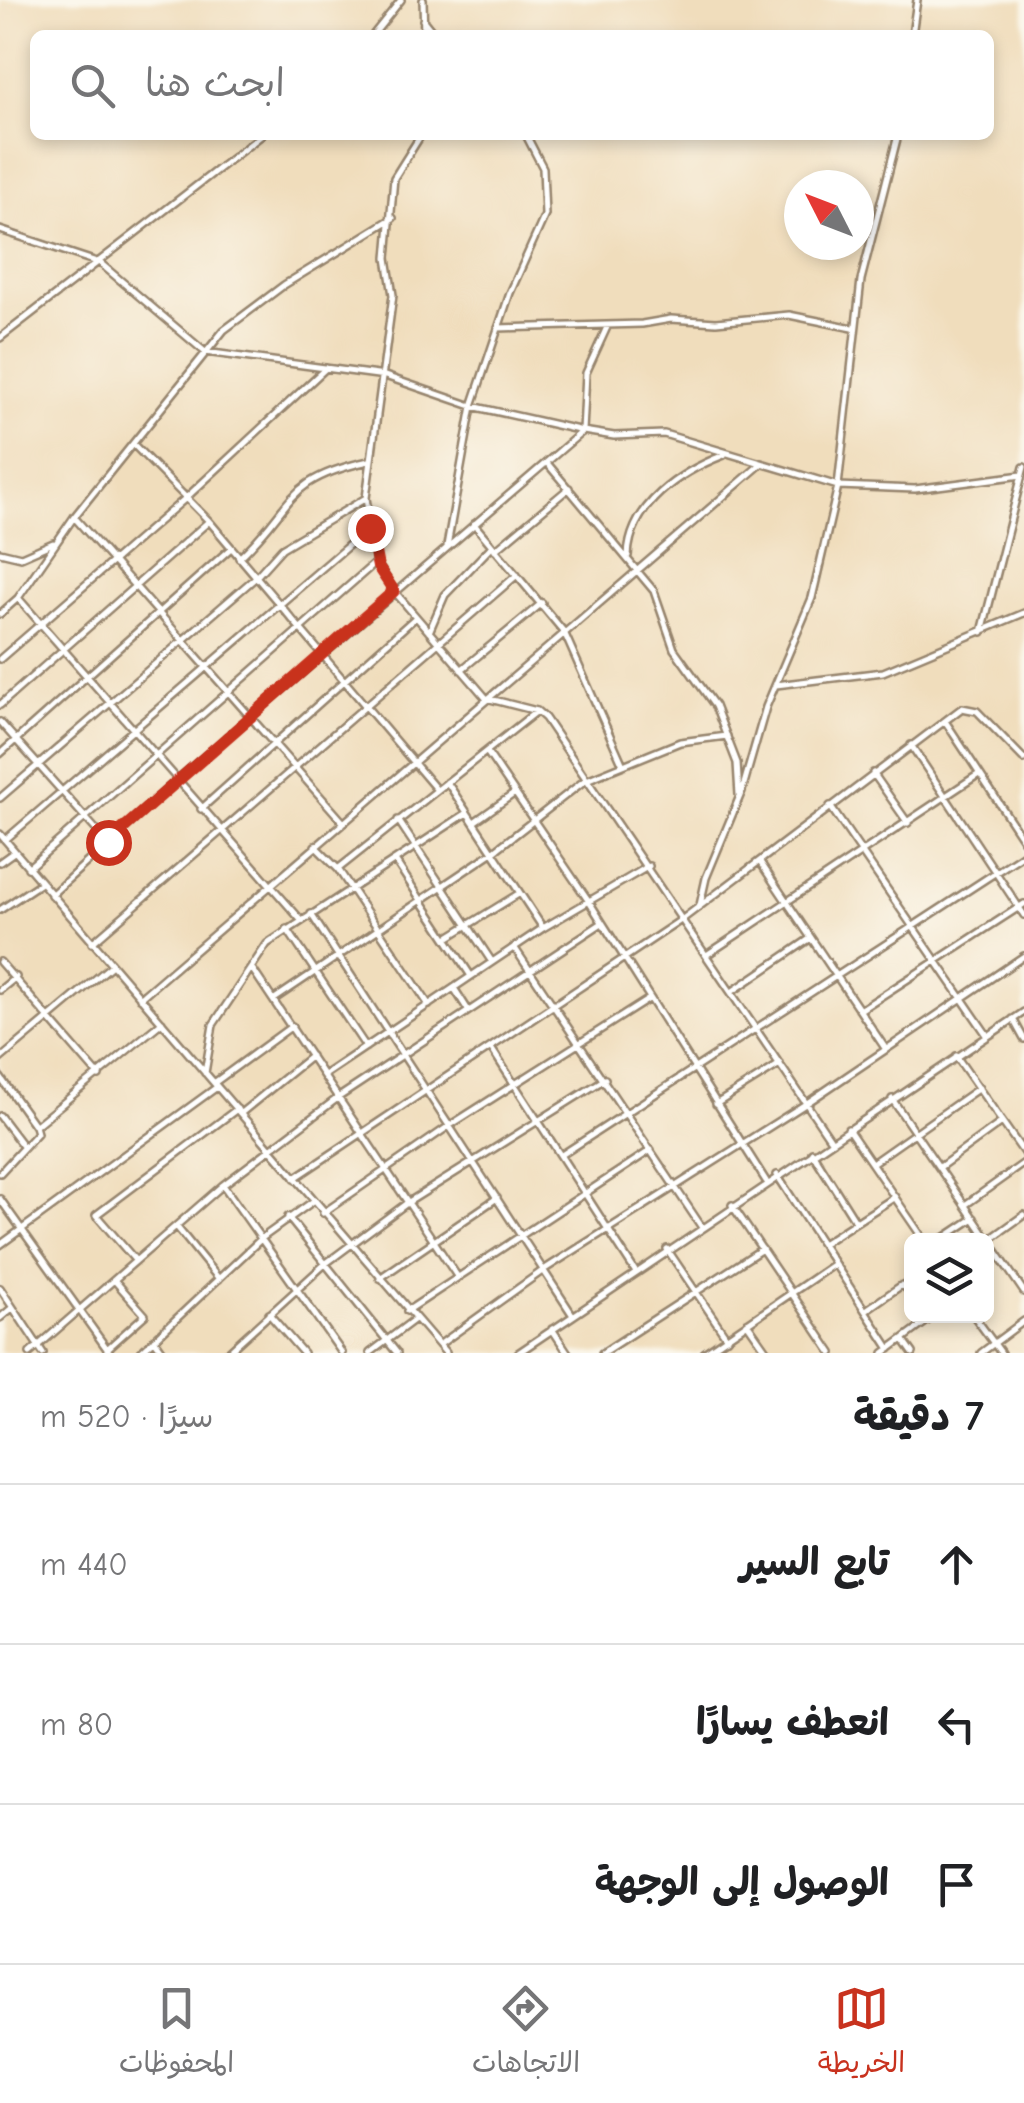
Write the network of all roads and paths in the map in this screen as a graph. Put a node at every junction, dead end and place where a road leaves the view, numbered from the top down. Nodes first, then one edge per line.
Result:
1 (400, 0) edge
2 (422, 0) edge
3 (917, 0) edge
4 (422, 18) junction
5 (378, 30) edge
6 (423, 30) edge
7 (431, 30) edge
8 (913, 30) edge
9 (256, 140) edge
10 (417, 140) edge
11 (529, 140) edge
12 (897, 140) edge
13 (394, 218) junction
14 (0, 230) edge
15 (100, 263) junction
16 (608, 326) junction
17 (498, 328) junction
18 (853, 328) junction
19 (0, 338) edge
20 (205, 352) junction
21 (326, 368) junction
22 (386, 376) junction
23 (472, 406) junction
24 (584, 431) junction
25 (133, 444) junction
26 (726, 454) junction
27 (370, 461) junction
28 (547, 463) junction
29 (760, 465) junction
30 (1024, 466) edge
31 (1022, 475) edge
32 (838, 486) junction
33 (569, 488) junction
34 (187, 497) junction
35 (366, 498) junction
36 (74, 516) junction
37 (208, 521) junction
38 (474, 524) junction
39 (370, 528) junction
40 (58, 541) junction
41 (447, 547) junction
42 (230, 548) junction
43 (494, 548) junction
44 (0, 552) edge
45 (239, 558) junction
46 (628, 559) junction
47 (113, 561) junction
48 (376, 562) junction
49 (637, 569) junction
50 (517, 575) junction
51 (255, 578) junction
52 (136, 586) junction
53 (394, 591) junction
54 (18, 598) junction
55 (542, 603) junction
56 (276, 604) junction
57 (159, 612) junction
58 (1024, 613) edge
59 (0, 614) edge
60 (416, 617) junction
61 (40, 624) junction
62 (297, 628) junction
63 (429, 632) junction
64 (564, 632) junction
65 (982, 632) junction
66 (182, 639) junction
67 (439, 643) junction
68 (62, 650) junction
69 (320, 656) junction
70 (0, 659) edge
71 (205, 665) junction
72 (461, 670) junction
73 (86, 678) junction
74 (343, 681) junction
75 (776, 685) junction
76 (228, 692) junction
77 (486, 698) junction
78 (108, 704) junction
79 (0, 705) edge
80 (365, 707) junction
81 (538, 711) junction
82 (249, 718) junction
83 (945, 721) junction
84 (0, 722) edge
85 (132, 730) junction
86 (727, 736) junction
87 (15, 740) junction
88 (911, 745) junction
89 (274, 746) junction
90 (487, 752) junction
91 (0, 754) edge
92 (153, 754) junction
93 (1022, 754) edge
94 (413, 763) junction
95 (38, 764) junction
96 (623, 765) junction
97 (296, 769) junction
98 (873, 773) junction
99 (979, 774) junction
100 (176, 781) junction
101 (584, 781) junction
102 (447, 782) junction
103 (436, 789) junction
104 (62, 790) junction
105 (515, 793) junction
106 (946, 797) junction
107 (0, 798) edge
108 (738, 800) junction
109 (830, 806) junction
110 (201, 809) junction
111 (468, 813) junction
112 (84, 815) junction
113 (398, 820) junction
114 (534, 820) junction
115 (342, 822) junction
116 (474, 822) junction
117 (908, 823) junction
118 (221, 832) junction
119 (0, 834) edge
120 (5, 840) junction
121 (108, 842) junction
122 (1024, 842) edge
123 (315, 846) junction
124 (417, 848) junction
125 (14, 852) junction
126 (493, 852) junction
127 (864, 852) junction
128 (1024, 854) edge
129 (0, 862) edge
130 (396, 862) junction
131 (760, 862) junction
132 (649, 866) junction
133 (28, 868) junction
134 (338, 869) junction
135 (996, 873) junction
136 (40, 883) junction
137 (443, 885) junction
138 (268, 886) junction
139 (352, 890) junction
140 (520, 892) junction
141 (51, 895) junction
142 (421, 900) junction
143 (588, 900) junction
144 (787, 902) junction
145 (700, 905) junction
146 (1022, 906) edge
147 (1, 907) edge
148 (311, 914) junction
149 (1024, 915) edge
150 (684, 918) junction
151 (300, 920) junction
152 (602, 923) junction
153 (468, 924) junction
154 (914, 926) junction
155 (378, 928) junction
156 (542, 928) junction
157 (287, 929) junction
158 (447, 938) junction
159 (811, 938) junction
160 (92, 943) junction
161 (514, 947) junction
162 (708, 954) junction
163 (338, 955) junction
164 (1024, 956) edge
165 (624, 959) junction
166 (0, 962) edge
167 (492, 962) junction
168 (938, 962) junction
169 (112, 965) junction
170 (252, 970) junction
171 (530, 970) junction
172 (315, 971) junction
173 (835, 974) junction
174 (471, 976) junction
175 (16, 977) junction
176 (454, 988) junction
177 (0, 990) edge
178 (732, 991) junction
179 (140, 998) junction
180 (648, 998) junction
181 (962, 998) junction
182 (273, 1000) junction
183 (429, 1005) junction
184 (554, 1005) junction
185 (468, 1010) junction
186 (860, 1010) junction
187 (1024, 1012) edge
188 (49, 1019) junction
189 (1013, 1019) junction
190 (162, 1022) junction
191 (292, 1026) junction
192 (757, 1029) junction
193 (389, 1032) junction
194 (988, 1036) junction
195 (1024, 1038) edge
196 (580, 1044) junction
197 (366, 1047) junction
198 (491, 1048) junction
199 (884, 1048) junction
200 (402, 1054) junction
201 (311, 1056) junction
202 (956, 1056) junction
203 (0, 1060) edge
204 (780, 1064) junction
205 (692, 1068) junction
206 (206, 1073) junction
207 (324, 1075) junction
208 (98, 1076) junction
209 (0, 1077) edge
210 (604, 1079) junction
211 (515, 1083) junction
212 (216, 1085) junction
213 (979, 1088) junction
214 (425, 1090) junction
215 (338, 1097) junction
216 (892, 1098) junction
217 (807, 1103) junction
218 (716, 1104) junction
219 (239, 1111) junction
220 (626, 1112) junction
221 (0, 1116) edge
222 (539, 1119) junction
223 (1002, 1122) junction
224 (36, 1126) junction
225 (449, 1126) junction
226 (848, 1129) junction
227 (362, 1133) junction
228 (916, 1133) junction
229 (831, 1140) junction
230 (743, 1143) junction
231 (23, 1146) junction
232 (272, 1149) junction
233 (652, 1150) junction
234 (812, 1152) junction
235 (563, 1154) junction
236 (1024, 1154) edge
237 (473, 1162) junction
238 (1024, 1162) edge
239 (872, 1163) junction
240 (940, 1167) junction
241 (384, 1171) junction
242 (0, 1173) edge
243 (777, 1175) junction
244 (294, 1178) junction
245 (766, 1182) junction
246 (224, 1185) junction
247 (678, 1186) junction
248 (587, 1191) junction
249 (895, 1197) junction
250 (498, 1198) junction
251 (0, 1199) edge
252 (312, 1202) junction
253 (407, 1203) junction
254 (732, 1205) junction
255 (965, 1205) junction
256 (323, 1214) junction
257 (1024, 1215) edge
258 (288, 1218) junction
259 (974, 1218) junction
260 (856, 1222) junction
261 (176, 1226) junction
262 (701, 1226) junction
263 (22, 1228) junction
264 (612, 1229) junction
265 (919, 1233) edge
266 (952, 1233) edge
267 (984, 1233) edge
268 (522, 1234) junction
269 (994, 1236) edge
270 (262, 1238) junction
271 (432, 1240) junction
272 (822, 1244) junction
273 (0, 1245) edge
274 (351, 1245) junction
275 (994, 1247) edge
276 (667, 1248) junction
277 (762, 1249) junction
278 (136, 1261) junction
279 (325, 1264) junction
280 (834, 1264) junction
281 (545, 1269) junction
282 (635, 1270) junction
283 (458, 1276) junction
284 (380, 1278) junction
285 (115, 1280) junction
286 (219, 1280) junction
287 (904, 1287) edge
288 (0, 1288) edge
289 (299, 1288) junction
290 (696, 1292) junction
291 (1024, 1292) edge
292 (791, 1293) junction
293 (12, 1308) junction
294 (81, 1311) junction
295 (408, 1311) junction
296 (866, 1311) junction
297 (268, 1314) junction
298 (572, 1314) junction
299 (0, 1318) edge
300 (415, 1318) junction
301 (1024, 1321) edge
302 (748, 1323) junction
303 (923, 1323) edge
304 (978, 1323) edge
305 (552, 1329) junction
306 (727, 1338) junction
307 (154, 1339) junction
308 (386, 1339) junction
309 (903, 1339) junction
310 (992, 1344) junction
311 (439, 1345) junction
312 (38, 1346) junction
313 (109, 1351) edge
314 (887, 1351) edge
315 (30, 1353) edge
316 (43, 1353) edge
317 (140, 1353) edge
318 (164, 1353) edge
319 (227, 1353) edge
320 (302, 1353) edge
321 (342, 1353) edge
322 (370, 1353) edge
323 (398, 1353) edge
324 (446, 1353) edge
325 (518, 1353) edge
326 (568, 1353) edge
327 (602, 1353) edge
328 (705, 1353) edge
329 (768, 1353) edge
330 (832, 1353) edge
331 (913, 1353) edge
332 (981, 1353) edge
333 (1000, 1353) edge

1 - 5 street
2 - 4 street
3 - 8 street
4 - 6 street
4 - 7 street
9 - 15 street
10 - 13 street
11 - 17 street
12 - 18 street
13 - 20 street
13 - 22 street
14 - 15 street
15 - 19 street
15 - 20 street
16 - 17 street
16 - 18 street
16 - 24 street
17 - 23 street
18 - 32 street
20 - 21 street
20 - 25 street
21 - 22 street
21 - 34 street
22 - 23 street
22 - 27 street
23 - 24 street
23 - 41 street
24 - 26 street
24 - 28 street
25 - 34 street
25 - 36 street
26 - 29 street
26 - 46 street
27 - 35 street
27 - 45 street
28 - 33 street
28 - 38 street
29 - 32 street
29 - 49 street
30 - 31 street
31 - 32 street
31 - 65 street
32 - 75 street
33 - 43 street
33 - 46 street
34 - 37 street
34 - 47 street
35 - 39 street
35 - 51 street
36 - 40 street
36 - 47 street
37 - 42 street
37 - 52 street
38 - 41 street
38 - 43 street
39 - 48 street
39 - 56 street
40 - 44 street
40 - 54 street
41 - 53 street
42 - 45 street
42 - 57 street
43 - 50 street
43 - 63 street
45 - 51 street
46 - 49 street
47 - 52 street
47 - 61 street
48 - 53 street
48 - 62 street
49 - 64 street
49 - 86 street
50 - 55 street
50 - 67 street
51 - 56 street
51 - 66 street
52 - 57 street
52 - 68 street
53 - 60 street
53 - 69 street
54 - 59 street
54 - 61 street
55 - 64 street
55 - 72 street
56 - 62 street
56 - 71 street
57 - 66 street
57 - 73 street
58 - 65 street
60 - 63 street
60 - 74 street
61 - 68 street
61 - 70 street
62 - 69 street
62 - 76 street
63 - 67 street
64 - 77 street
64 - 96 street
65 - 75 street
66 - 71 street
66 - 78 street
67 - 72 street
67 - 80 street
68 - 73 street
68 - 79 street
69 - 74 street
69 - 82 street
71 - 76 street
71 - 85 street
72 - 77 street
73 - 78 street
73 - 87 street
74 - 80 street
74 - 89 street
75 - 108 street
76 - 82 street
76 - 92 street
77 - 81 street
77 - 94 street
78 - 85 street
78 - 95 street
80 - 94 street
80 - 97 street
81 - 90 street
81 - 101 street
82 - 89 street
82 - 100 street
83 - 88 street
83 - 93 street
83 - 99 street
84 - 87 street
85 - 92 street
85 - 104 street
86 - 96 street
86 - 108 street
87 - 91 street
87 - 95 street
88 - 98 street
88 - 106 street
89 - 97 street
89 - 110 street
90 - 102 street
90 - 105 street
92 - 100 street
92 - 112 street
94 - 103 street
94 - 115 street
95 - 104 street
95 - 107 street
96 - 101 street
97 - 115 street
97 - 118 street
98 - 109 street
98 - 117 street
99 - 106 street
99 - 122 street
100 - 110 street
100 - 121 street
101 - 114 street
101 - 132 street
102 - 103 street
102 - 111 street
103 - 113 street
104 - 112 street
104 - 120 street
105 - 114 street
105 - 116 street
106 - 117 street
106 - 135 street
108 - 145 street
109 - 127 street
109 - 131 street
110 - 118 street
111 - 116 street
111 - 124 street
112 - 121 street
112 - 133 street
113 - 124 street
113 - 134 street
114 - 126 street
114 - 143 street
115 - 123 street
116 - 126 street
117 - 127 street
118 - 138 street
118 - 160 street
119 - 120 street
120 - 125 street
121 - 141 street
123 - 134 street
123 - 138 street
124 - 130 street
124 - 137 street
125 - 129 street
125 - 133 street
126 - 137 street
126 - 140 street
127 - 144 street
127 - 154 street
128 - 135 street
130 - 139 street
130 - 142 street
131 - 144 street
131 - 145 street
132 - 143 street
132 - 150 street
133 - 136 street
134 - 139 street
135 - 146 street
135 - 154 street
136 - 141 street
136 - 147 street
137 - 142 street
137 - 153 street
138 - 151 street
138 - 179 street
139 - 148 street
139 - 155 street
140 - 153 street
140 - 156 street
141 - 160 street
142 - 155 street
142 - 158 street
143 - 152 street
143 - 156 street
144 - 159 street
144 - 162 street
145 - 150 street
146 - 149 street
146 - 168 street
148 - 151 street
148 - 163 street
150 - 162 street
150 - 165 street
151 - 157 street
152 - 165 street
152 - 171 street
153 - 158 street
153 - 167 street
154 - 168 street
154 - 173 street
155 - 163 street
155 - 183 street
156 - 161 street
157 - 170 street
157 - 172 street
158 - 174 street
159 - 173 street
159 - 178 street
160 - 169 street
161 - 167 street
161 - 171 street
162 - 178 street
163 - 172 street
163 - 193 street
164 - 181 street
165 - 180 street
165 - 184 street
166 - 175 street
167 - 174 street
168 - 181 street
168 - 186 street
169 - 179 street
169 - 188 street
170 - 182 street
170 - 206 street
171 - 184 street
171 - 185 street
172 - 182 street
172 - 197 street
173 - 186 street
173 - 192 street
174 - 176 street
175 - 177 street
175 - 188 street
176 - 183 street
176 - 185 street
178 - 192 street
179 - 190 street
180 - 196 street
180 - 205 street
181 - 194 street
181 - 199 street
182 - 191 street
183 - 193 street
184 - 196 street
184 - 198 street
185 - 200 street
186 - 199 street
187 - 189 street
188 - 203 street
188 - 208 street
189 - 194 street
189 - 195 street
190 - 206 street
190 - 208 street
191 - 201 street
191 - 212 street
192 - 204 street
192 - 205 street
193 - 197 street
193 - 200 street
194 - 202 street
196 - 210 street
196 - 211 street
197 - 207 street
198 - 211 street
198 - 214 street
199 - 217 street
200 - 214 street
200 - 215 street
201 - 207 street
201 - 219 street
202 - 213 street
202 - 216 street
204 - 217 street
204 - 218 street
205 - 218 street
205 - 220 street
206 - 212 street
207 - 215 street
208 - 224 street
209 - 224 street
210 - 220 street
210 - 222 street
211 - 222 street
211 - 225 street
212 - 219 street
212 - 263 street
213 - 223 street
213 - 228 street
214 - 225 street
214 - 227 street
215 - 227 street
215 - 232 street
216 - 226 street
216 - 228 street
217 - 229 street
217 - 230 street
218 - 230 street
219 - 232 street
219 - 278 street
220 - 233 street
220 - 235 street
221 - 231 street
222 - 235 street
222 - 237 street
223 - 236 street
223 - 240 street
224 - 231 street
225 - 237 street
225 - 241 street
226 - 229 street
226 - 239 street
227 - 241 street
227 - 244 street
228 - 239 street
228 - 240 street
229 - 234 street
230 - 245 street
230 - 247 street
231 - 242 street
232 - 244 street
232 - 246 street
233 - 247 street
233 - 248 street
234 - 243 street
234 - 260 street
235 - 248 street
237 - 250 street
237 - 253 street
238 - 255 street
239 - 249 street
240 - 255 street
241 - 253 street
241 - 256 street
243 - 245 street
243 - 272 street
244 - 252 street
245 - 254 street
246 - 261 street
246 - 270 street
247 - 262 street
247 - 264 street
248 - 264 street
248 - 268 street
249 - 260 street
249 - 265 street
250 - 268 street
250 - 271 street
251 - 263 street
252 - 256 street
252 - 258 street
253 - 271 street
253 - 274 street
254 - 262 street
254 - 277 street
255 - 259 street
256 - 274 street
257 - 269 street
258 - 270 street
258 - 279 street
259 - 266 street
259 - 267 street
260 - 272 street
261 - 278 street
261 - 286 street
262 - 276 street
263 - 273 street
263 - 294 street
264 - 281 street
264 - 282 street
268 - 281 street
268 - 283 street
270 - 286 street
270 - 289 street
271 - 283 street
271 - 284 street
272 - 280 street
274 - 279 street
274 - 284 street
275 - 291 street
276 - 282 street
276 - 290 street
277 - 290 street
277 - 292 street
278 - 285 street
279 - 289 street
279 - 308 street
280 - 292 street
280 - 296 street
281 - 298 street
281 - 311 street
282 - 298 street
283 - 295 street
284 - 295 street
285 - 294 street
285 - 313 street
286 - 307 street
287 - 296 street
288 - 293 street
289 - 297 street
289 - 321 street
290 - 306 street
290 - 327 street
292 - 302 street
292 - 330 street
293 - 299 street
293 - 312 street
294 - 312 street
294 - 313 street
295 - 300 street
296 - 314 street
297 - 319 street
297 - 320 street
298 - 305 street
300 - 308 street
300 - 311 street
301 - 310 street
302 - 306 street
302 - 329 street
303 - 309 street
304 - 310 street
305 - 325 street
305 - 326 street
306 - 328 street
307 - 317 street
307 - 318 street
308 - 322 street
308 - 323 street
309 - 314 street
309 - 331 street
310 - 332 street
310 - 333 street
311 - 324 street
312 - 315 street
312 - 316 street

